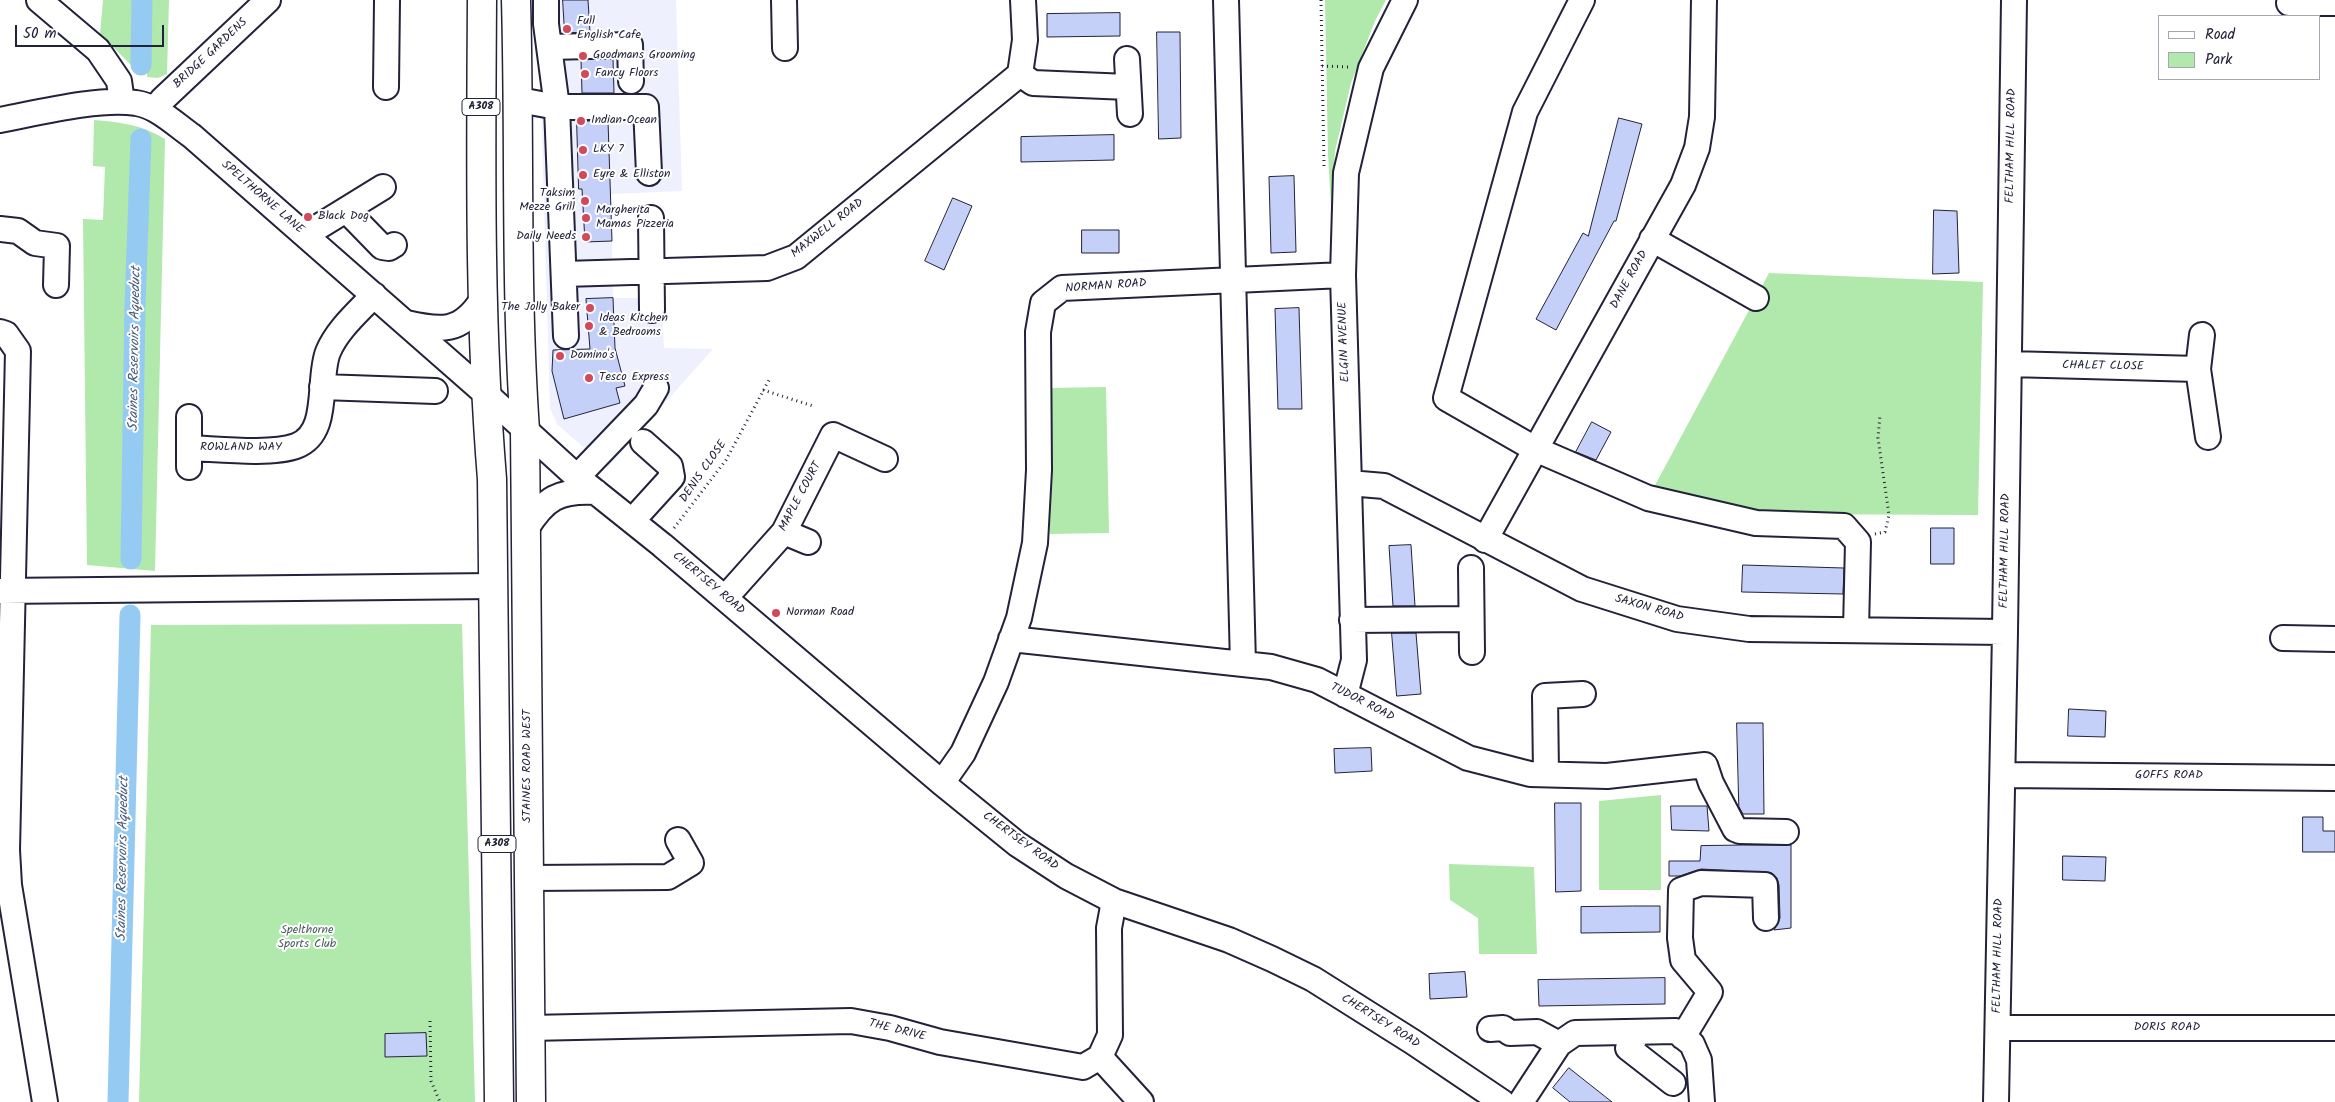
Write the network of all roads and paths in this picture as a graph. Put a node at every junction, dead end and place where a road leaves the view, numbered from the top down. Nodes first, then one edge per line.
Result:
1 (39, 0) edge
2 (268, 0) edge
3 (387, 0) edge
4 (482, 0) edge
5 (516, 0) edge
6 (546, 0) edge
7 (784, 0) edge
8 (1023, 0) edge
9 (1226, 0) edge
10 (1321, 0) edge
11 (1404, 0) edge
12 (1582, 0) edge
13 (1704, 0) edge
14 (2014, 0) edge
15 (2289, 3) dead end
16 (2335, 3) edge
17 (550, 47) junction
18 (785, 48) dead end
19 (1128, 59) dead end
20 (1020, 74) junction
21 (631, 81) dead end
22 (386, 87) dead end
23 (1128, 87) junction
24 (518, 100) junction
25 (122, 102) junction
26 (557, 107) junction
27 (154, 109) junction
28 (1130, 114) dead end
29 (0, 120) edge
30 (1324, 172) dead end
31 (649, 173) dead end
32 (382, 186) dead end
33 (346, 210) junction
34 (650, 218) dead end
35 (0, 229) edge
36 (305, 236) junction
37 (1652, 239) junction
38 (394, 245) dead end
39 (651, 272) junction
40 (564, 274) junction
41 (1343, 275) junction
42 (1233, 280) junction
43 (56, 285) dead end
44 (374, 295) junction
45 (1756, 298) dead end
46 (482, 300) junction
47 (652, 310) dead end
48 (406, 324) junction
49 (0, 332) edge
50 (2202, 335) dead end
51 (566, 336) dead end
52 (519, 344) junction
53 (2009, 364) junction
54 (2198, 369) junction
55 (769, 380) dead end
56 (322, 387) junction
57 (656, 388) dead end
58 (763, 390) junction
59 (435, 392) dead end
60 (485, 393) junction
61 (813, 406) dead end
62 (1880, 415) dead end
63 (189, 417) dead end
64 (525, 430) junction
65 (2208, 437) dead end
66 (642, 442) dead end
67 (1535, 449) junction
68 (885, 459) dead end
69 (577, 477) junction
70 (492, 479) junction
71 (1349, 483) junction
72 (596, 492) junction
73 (632, 521) junction
74 (526, 529) junction
75 (784, 532) junction
76 (1872, 534) dead end
77 (1485, 540) junction
78 (808, 542) dead end
79 (662, 545) junction
80 (1471, 568) dead end
81 (494, 586) junction
82 (7, 590) edge
83 (725, 598) junction
84 (1471, 619) junction
85 (1352, 620) junction
86 (1856, 630) junction
87 (2005, 632) junction
88 (2283, 638) dead end
89 (1011, 639) junction
90 (2335, 639) edge
91 (1472, 652) dead end
92 (1243, 664) junction
93 (1345, 694) junction
94 (1583, 694) dead end
95 (1546, 774) junction
96 (2002, 775) junction
97 (2335, 778) edge
98 (942, 783) junction
99 (1786, 832) dead end
100 (678, 840) dead end
101 (529, 878) junction
102 (4, 886) edge
103 (1114, 901) junction
104 (1766, 918) dead end
105 (430, 1021) dead end
106 (530, 1028) junction
107 (1998, 1028) junction
108 (2335, 1028) edge
109 (1490, 1029) dead end
110 (1639, 1032) junction
111 (1684, 1037) junction
112 (1559, 1044) junction
113 (1100, 1057) junction
114 (1673, 1083) dead end
115 (45, 1102) edge
116 (440, 1102) edge
117 (500, 1102) edge
118 (532, 1102) edge
119 (1141, 1102) edge
120 (1502, 1102) edge
121 (1521, 1102) edge
122 (1702, 1102) edge
123 (1996, 1102) edge

1 - 25 street
2 - 27 street, BRIDGE GARDENS
3 - 22 street
4 - 46 highway, A308
5 - 24 highway, A308
6 - 17 street
7 - 18 street
8 - 20 street
9 - 42 street
10 - 30 path
11 - 41 street, ELGIN AVENUE
12 - 67 street
13 - 37 street, DANE ROAD
14 - 53 street, FELTHAM HILL ROAD
15 - 16 street
17 - 21 street
17 - 26 street
19 - 23 street
20 - 23 street
20 - 39 street, MAXWELL ROAD
23 - 28 street
24 - 26 street
24 - 52 highway, A308
25 - 27 street, SPELTHORNE LANE
25 - 29 street, SPELTHORNE LANE
26 - 31 street
26 - 40 street
27 - 36 street, SPELTHORNE LANE
32 - 33 street
33 - 36 street
33 - 38 street
34 - 39 street
35 - 43 street
36 - 44 street, SPELTHORNE LANE
37 - 45 street
37 - 67 street, DANE ROAD
39 - 40 street, MAXWELL ROAD
39 - 47 street
40 - 51 street
41 - 42 street, NORMAN ROAD
41 - 71 street, ELGIN AVENUE
42 - 89 street, NORMAN ROAD
42 - 92 street
44 - 48 street, SPELTHORNE LANE
44 - 56 street, ROWLAND WAY
46 - 48 street
46 - 60 highway, A308
48 - 60 street, SPELTHORNE LANE
49 - 82 street
50 - 54 street
52 - 60 highway
52 - 64 highway, A308
53 - 54 street, CHALET CLOSE
53 - 87 street, FELTHAM HILL ROAD
54 - 65 street
55 - 58 path, DENIS CLOSE
56 - 59 street
56 - 63 street, ROWLAND WAY
57 - 69 street
58 - 61 path
58 - 79 path, DENIS CLOSE
60 - 64 street, CHERTSEY ROAD
60 - 70 highway, A308
62 - 76 path
64 - 69 street, CHERTSEY ROAD
64 - 70 highway
64 - 74 highway, STAINES ROAD WEST / A308
66 - 73 street
67 - 77 street, DANE ROAD
67 - 86 street
68 - 75 street, MAPLE COURT
69 - 72 street, CHERTSEY ROAD
70 - 81 highway, A308
71 - 77 street, SAXON ROAD
71 - 85 street, ELGIN AVENUE
72 - 73 street, CHERTSEY ROAD
72 - 74 street
73 - 79 street, CHERTSEY ROAD
74 - 101 highway, STAINES ROAD WEST / A308
75 - 78 street
75 - 83 street, MAPLE COURT
77 - 86 street, SAXON ROAD
79 - 83 street, CHERTSEY ROAD
80 - 84 street
81 - 82 street
81 - 117 highway, A308
82 - 102 street
83 - 98 street, CHERTSEY ROAD
84 - 85 street
84 - 91 street
85 - 93 street, ELGIN AVENUE
86 - 87 street, SAXON ROAD
87 - 96 street, FELTHAM HILL ROAD
88 - 90 street
89 - 92 street, TUDOR ROAD
89 - 98 street, NORMAN ROAD
92 - 93 street, TUDOR ROAD
93 - 95 street, TUDOR ROAD
94 - 95 street
95 - 99 street, TUDOR ROAD
96 - 97 street, GOFFS ROAD
96 - 107 street, FELTHAM HILL ROAD
98 - 103 street, CHERTSEY ROAD
100 - 101 street
101 - 106 highway, STAINES ROAD WEST / A308
102 - 115 street
103 - 113 street
103 - 120 street, CHERTSEY ROAD
104 - 111 street
105 - 116 path
106 - 113 street, THE DRIVE
106 - 118 highway, STAINES ROAD WEST / A308
107 - 108 street, DORIS ROAD
107 - 123 street, FELTHAM HILL ROAD
109 - 112 street
110 - 111 street
110 - 112 street
110 - 114 street
111 - 122 street
112 - 121 street
113 - 119 street

